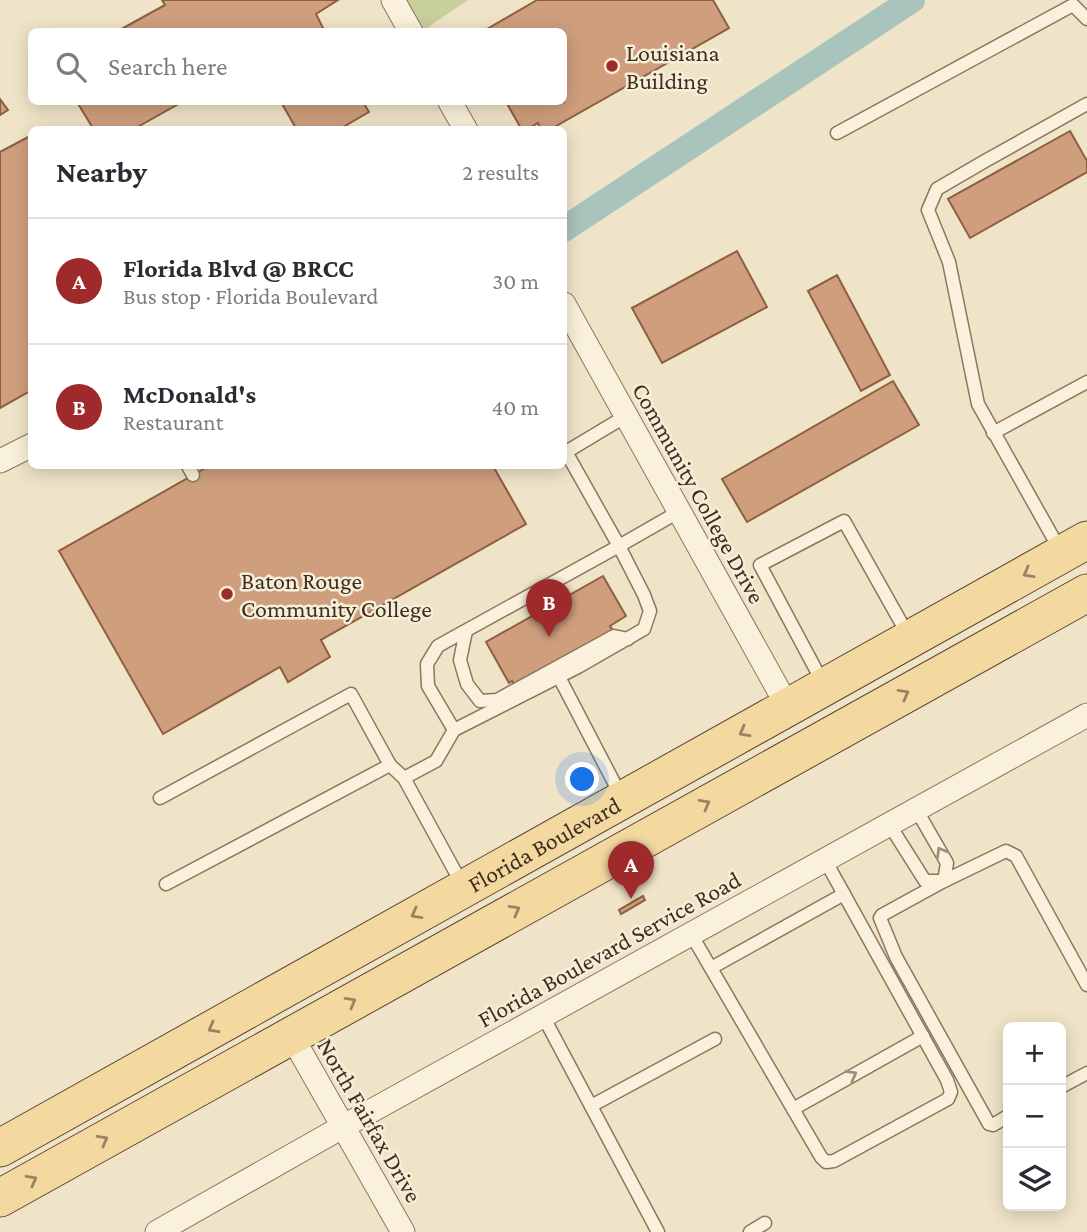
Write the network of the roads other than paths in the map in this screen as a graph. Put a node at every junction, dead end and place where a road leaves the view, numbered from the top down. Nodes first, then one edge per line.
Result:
1 (393, 0) edge
2 (1087, 19) edge
3 (409, 28) edge
4 (1087, 104) edge
5 (452, 105) edge
6 (464, 126) edge
7 (836, 133) dead end
8 (567, 309) edge
9 (1087, 382) edge
10 (626, 416) junction
11 (993, 433) junction
12 (28, 447) edge
13 (567, 451) edge
14 (567, 454) edge
15 (0, 461) edge
16 (680, 511) junction
17 (619, 547) junction
18 (1075, 547) edge
19 (1087, 593) edge
20 (466, 631) junction
21 (910, 638) junction
22 (628, 639) junction
23 (558, 677) junction
24 (825, 687) junction
25 (788, 707) junction
26 (1087, 715) edge
27 (454, 730) junction
28 (390, 765) junction
29 (404, 778) junction
30 (160, 798) dead end
31 (623, 800) junction
32 (916, 809) junction
33 (889, 824) junction
34 (645, 838) junction
35 (825, 860) junction
36 (944, 881) junction
37 (166, 884) dead end
38 (464, 888) junction
39 (844, 894) junction
40 (691, 934) junction
41 (710, 968) junction
42 (1087, 985) edge
43 (543, 1016) junction
44 (291, 1035) junction
45 (923, 1036) junction
46 (715, 1039) dead end
47 (1087, 1073) edge
48 (120, 1080) junction
49 (1065, 1085) edge
50 (591, 1106) junction
51 (793, 1109) junction
52 (142, 1118) junction
53 (1003, 1119) edge
54 (344, 1126) junction
55 (1, 1146) edge
56 (0, 1198) edge
57 (765, 1223) dead end
58 (158, 1232) edge
59 (403, 1232) edge
60 (659, 1232) edge
61 (750, 1232) edge

1 - 3 street
2 - 7 lane
4 - 11 lane
5 - 6 street
8 - 10 street, Community College Drive
9 - 11 lane
10 - 13 lane
10 - 16 street, Community College Drive
11 - 18 lane
12 - 15 street
14 - 17 lane
16 - 17 lane
16 - 25 street, Community College Drive
17 - 20 lane
17 - 22 lane
18 -> 21 main road, Florida Boulevard
34 -> 19 main road, Florida Boulevard
20 - 22 lane
20 - 27 lane
21 - 24 main road, Florida Boulevard
21 - 24 lane
22 - 23 lane
23 - 27 lane
23 - 31 lane
24 - 25 main road, Florida Boulevard
25 -> 31 main road, Florida Boulevard
26 - 32 street, Florida Boulevard Service Road
27 - 29 lane
28 - 29 lane
28 - 30 lane
28 - 37 lane
29 - 38 lane
31 - 34 main road
31 - 38 main road, Florida Boulevard
32 - 33 street, Florida Boulevard Service Road
36 -> 32 lane
33 - 35 street, Florida Boulevard Service Road
33 - 36 lane
44 -> 34 main road, Florida Boulevard
35 - 39 lane
35 - 40 street, Florida Boulevard Service Road
36 - 42 lane
36 - 53 lane
38 -> 48 main road, Florida Boulevard
39 - 41 lane
39 - 45 lane
40 - 41 lane
40 - 43 street, Florida Boulevard Service Road
41 - 51 lane
43 - 50 lane
43 - 54 street, Florida Boulevard Service Road
44 - 52 main road, Florida Boulevard
44 - 54 street, North Fairfax Drive
51 -> 45 lane
45 - 51 lane
46 - 50 lane
47 - 49 lane
48 - 52 main road
48 - 55 main road, Florida Boulevard
50 - 60 lane
56 -> 52 main road, Florida Boulevard
54 - 58 street, Florida Boulevard Service Road
54 - 59 street, North Fairfax Drive
57 - 61 lane

